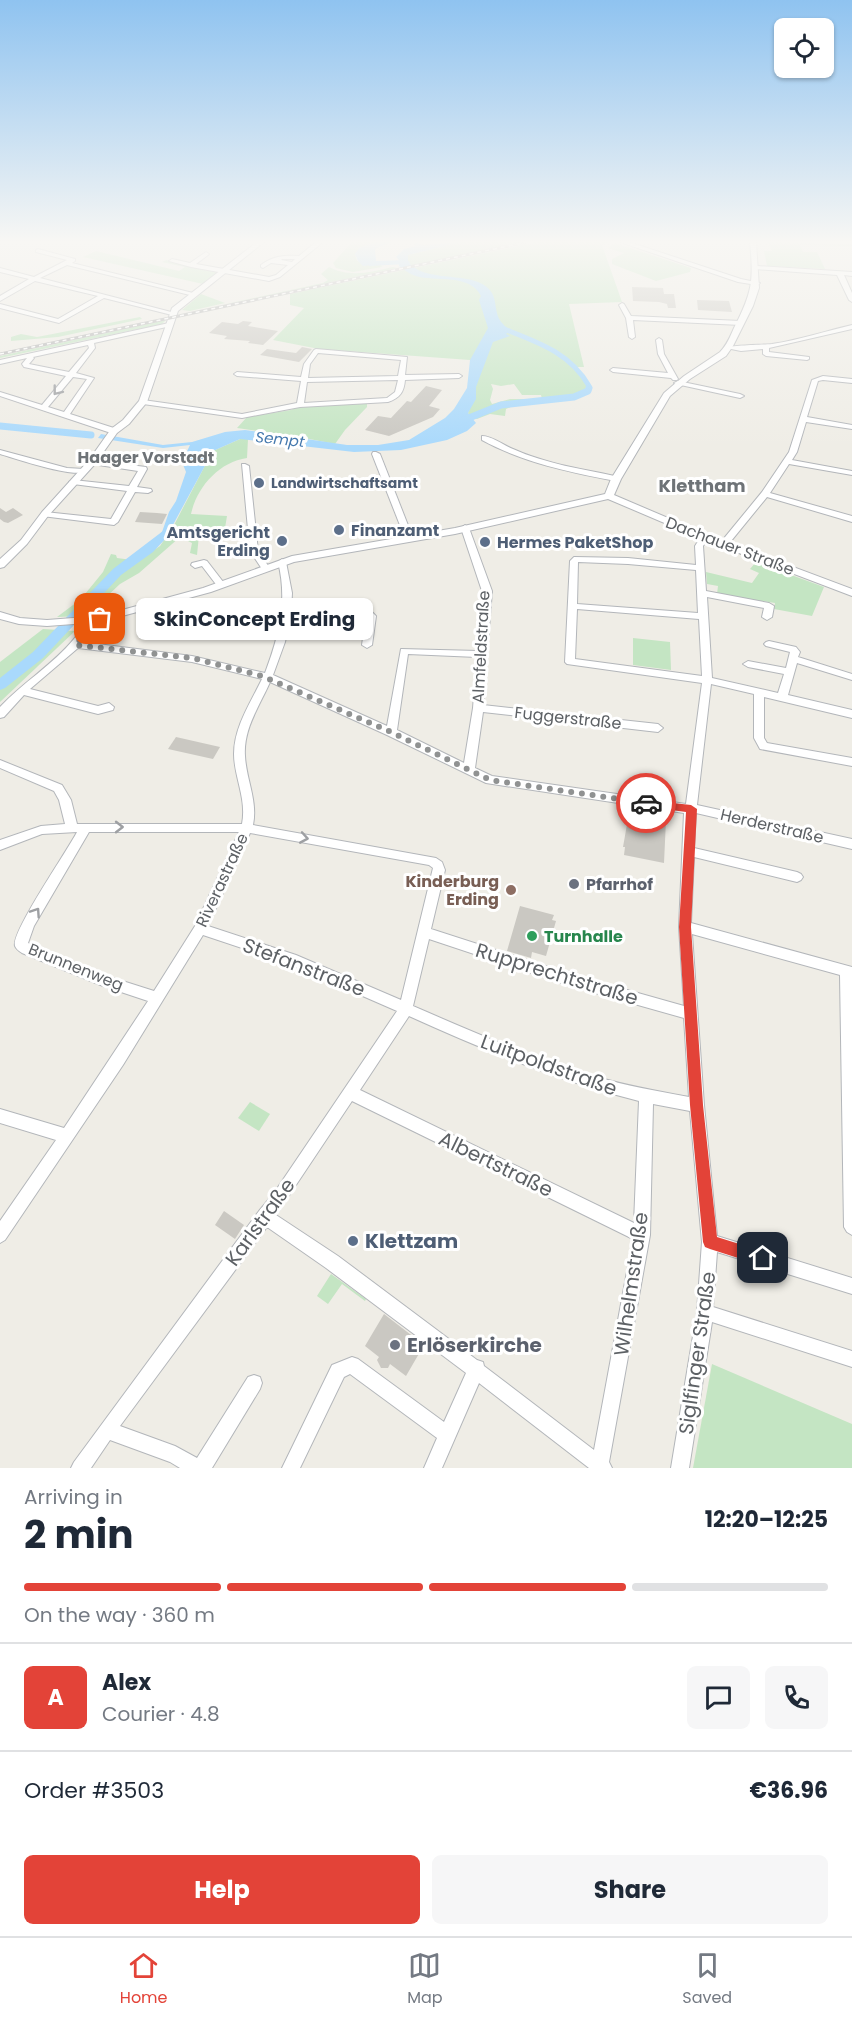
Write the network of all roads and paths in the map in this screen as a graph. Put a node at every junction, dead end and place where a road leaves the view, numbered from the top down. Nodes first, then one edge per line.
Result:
1 (18, 311) edge
2 (78, 311) edge
3 (161, 311) edge
4 (175, 311) edge
5 (625, 311) edge
6 (747, 311) edge
7 (172, 313) junction
8 (629, 318) junction
9 (741, 323) junction
10 (852, 327) edge
11 (168, 328) junction
12 (632, 337) dead end
13 (659, 340) dead end
14 (90, 341) junction
15 (766, 346) junction
16 (729, 348) junction
17 (28, 355) junction
18 (807, 358) dead end
19 (0, 362) edge
20 (614, 370) dead end
21 (237, 374) dead end
22 (70, 375) junction
23 (459, 376) dead end
24 (402, 378) junction
25 (304, 379) junction
26 (677, 380) junction
27 (852, 381) edge
28 (0, 394) edge
29 (740, 396) dead end
30 (142, 402) junction
31 (300, 405) junction
32 (44, 408) junction
33 (65, 416) junction
34 (803, 419) junction
35 (852, 427) edge
36 (111, 436) junction
37 (485, 438) dead end
38 (0, 452) edge
39 (376, 454) dead end
40 (787, 461) junction
41 (92, 462) junction
42 (245, 466) dead end
43 (84, 471) junction
44 (852, 473) edge
45 (616, 479) junction
46 (73, 482) junction
47 (130, 490) junction
48 (148, 490) dead end
49 (765, 494) junction
50 (609, 496) junction
51 (45, 514) junction
52 (852, 519) edge
53 (465, 528) junction
54 (705, 537) junction
55 (409, 538) junction
56 (724, 544) junction
57 (1, 562) edge
58 (282, 562) junction
59 (195, 565) dead end
60 (265, 567) junction
61 (700, 568) junction
62 (221, 585) junction
63 (702, 593) junction
64 (852, 593) edge
65 (572, 606) junction
66 (0, 615) edge
67 (285, 615) junction
68 (703, 616) junction
69 (767, 617) dead end
70 (89, 621) junction
71 (769, 644) dead end
72 (75, 645) junction
73 (367, 645) dead end
74 (482, 654) junction
75 (794, 659) junction
76 (748, 664) dead end
77 (790, 672) junction
78 (268, 677) junction
79 (852, 677) edge
80 (707, 680) junction
81 (22, 691) junction
82 (759, 693) junction
83 (782, 698) junction
84 (109, 707) dead end
85 (478, 708) junction
86 (852, 713) edge
87 (0, 714) edge
88 (658, 728) dead end
89 (391, 732) junction
90 (852, 762) edge
91 (0, 764) edge
92 (469, 769) junction
93 (691, 809) junction
94 (86, 827) junction
95 (72, 828) junction
96 (247, 828) junction
97 (852, 844) edge
98 (0, 845) edge
99 (688, 851) junction
100 (797, 877) dead end
101 (685, 927) junction
102 (200, 929) junction
103 (425, 932) junction
104 (849, 972) edge
105 (158, 998) junction
106 (406, 1009) junction
107 (690, 1014) junction
108 (351, 1093) junction
109 (646, 1098) junction
110 (697, 1105) junction
111 (0, 1116) edge
112 (68, 1136) junction
113 (264, 1216) junction
114 (852, 1227) edge
115 (0, 1235) edge
116 (642, 1235) junction
117 (710, 1242) junction
118 (852, 1286) edge
119 (705, 1311) junction
120 (852, 1359) edge
121 (477, 1368) junction
122 (254, 1383) dead end
123 (107, 1430) junction
124 (447, 1435) junction
125 (601, 1467) edge
126 (80, 1468) edge
127 (291, 1468) edge
128 (433, 1468) edge
129 (680, 1468) edge

1 - 2 street
3 - 7 street
4 - 7 street
5 - 8 street
6 - 9 street
7 - 11 street
8 - 9 street
8 - 12 street
9 - 16 street
10 - 15 street
11 - 14 street
11 - 30 street
13 - 26 street
14 - 17 street
14 - 22 street
15 - 16 street
15 - 18 street
16 - 26 street
17 - 19 street
17 - 22 street
20 - 26 street
21 - 25 street
22 -> 32 street
22 - 33 street
23 - 24 street
24 - 25 street
24 - 25 street
24 - 31 street
25 - 31 street
26 - 29 street
26 - 45 street
27 - 34 street
28 - 32 street
30 - 31 street
30 - 36 street
32 - 33 street
33 - 36 street
34 - 35 street
34 - 40 street
36 - 41 street
37 - 45 street
38 - 43 street
39 - 55 street
40 - 44 street
40 - 49 street
41 - 43 street
41 - 47 street
42 - 60 street
43 - 46 street
45 - 50 street
46 - 47 street
46 - 51 street
47 - 48 street
47 - 51 street
49 - 52 street
49 - 56 street
50 - 53 street
50 - 54 street, Dachauer Straße
51 - 57 street
53 - 55 street
53 - 74 street, Almfeldstraße
54 - 56 street, Dachauer Straße
54 - 61 street, Siglfinger Straße
55 - 58 street
56 - 64 street, Dachauer Straße
58 - 60 street
58 - 67 street, Riverastraße
59 - 62 street
60 - 62 street
61 - 63 street, Siglfinger Straße
61 - 65 street
62 - 70 street
63 - 68 street, Siglfinger Straße
63 - 69 street
65 - 68 street
65 - 80 street
66 - 70 street
67 - 73 street
67 - 78 street, Riverastraße
68 - 80 street, Siglfinger Straße
70 - 72 street
71 - 75 street
72 - 78 street, Herderstraße
72 - 81 street
74 - 85 street, Almfeldstraße
74 - 89 street
75 - 77 street
75 - 79 street
76 - 77 street
77 - 83 street
78 - 89 street, Herderstraße
78 - 96 street, Riverastraße
80 - 82 street
80 - 93 street, Siglfinger Straße
81 - 84 street
81 - 87 street
82 - 83 street
82 - 90 street
83 - 86 street
85 - 88 street, Fuggerstraße
85 - 92 street, Almfeldstraße
89 - 92 street, Herderstraße
91 - 95 street
92 - 93 street, Herderstraße
93 - 97 street, Herderstraße
93 - 99 street, Siglfinger Straße
94 - 95 street
94 -> 96 street
105 -> 94 street, Brunnenweg
95 - 98 street
96 - 102 street, Riverastraße
96 -> 103 street
99 - 100 street
99 - 101 street, Siglfinger Straße
101 - 104 street
101 - 107 street, Siglfinger Straße
102 - 105 street, Riverastraße
102 - 106 street, Stefanstraße
103 - 106 street
103 - 107 street, Rupprechtstraße
104 - 114 street
105 - 112 street, Riverastraße
106 - 108 street, Karlstraße
106 - 109 street, Luitpoldstraße
107 - 110 street, Siglfinger Straße
108 - 113 street, Karlstraße
108 - 116 street, Albertstraße
109 - 110 street, Luitpoldstraße
109 - 116 street, Wilhelmstraße
110 - 117 street, Siglfinger Straße
111 - 112 street
112 - 115 street, Riverastraße
113 - 121 street
113 - 123 street, Karlstraße
116 - 125 street, Wilhelmstraße
117 - 118 street
117 - 119 street, Siglfinger Straße
119 - 120 street
119 - 129 street, Siglfinger Straße
121 - 124 street
121 - 125 street
122 - 123 street
123 - 126 street, Karlstraße
124 - 127 street
124 - 128 street

